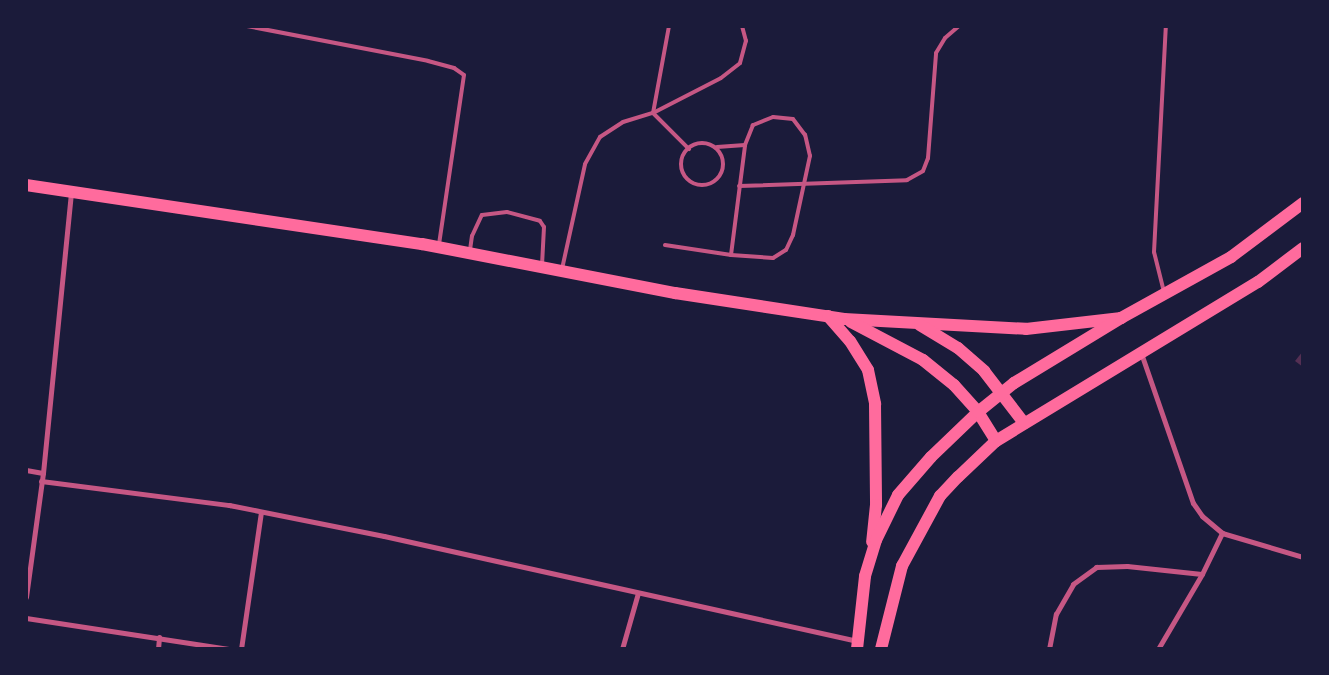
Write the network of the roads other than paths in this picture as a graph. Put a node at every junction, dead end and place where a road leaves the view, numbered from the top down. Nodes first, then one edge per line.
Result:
1 (247, 26) edge
2 (669, 26) edge
3 (742, 26) edge
4 (959, 26) edge
5 (1166, 26) edge
6 (653, 113) junction
7 (745, 145) junction
8 (717, 147) junction
9 (689, 149) junction
10 (804, 184) junction
11 (26, 185) edge
12 (740, 186) junction
13 (71, 190) junction
14 (1303, 203) edge
15 (665, 245) dead end
16 (438, 247) junction
17 (1303, 248) edge
18 (470, 252) junction
19 (731, 255) junction
20 (542, 266) junction
21 (562, 269) junction
22 (1165, 294) junction
23 (828, 316) junction
24 (844, 318) junction
25 (1121, 318) junction
26 (918, 324) junction
27 (1141, 353) junction
28 (1000, 392) junction
29 (978, 412) junction
30 (1024, 423) junction
31 (996, 441) junction
32 (26, 470) edge
33 (43, 473) junction
34 (41, 481) junction
35 (261, 512) junction
36 (1222, 533) junction
37 (1303, 557) edge
38 (870, 562) junction
39 (1202, 574) junction
40 (638, 593) junction
41 (26, 597) edge
42 (26, 618) edge
43 (160, 636) junction
44 (858, 645) edge
45 (158, 649) edge
46 (229, 649) edge
47 (241, 649) edge
48 (622, 649) edge
49 (881, 649) edge
50 (1049, 649) edge
51 (1158, 649) edge

1 - 16 lane
2 - 6 lane
3 - 6 lane
4 - 10 lane
5 - 22 lane
6 - 9 lane
6 - 21 lane
7 - 8 lane
7 - 10 lane
7 - 12 lane
8 - 9 lane
8 - 9 lane
10 - 12 lane
10 - 19 lane
11 - 13 main road
12 - 19 lane
13 - 16 main road
13 - 33 street
14 - 22 main road
15 - 19 lane
16 - 18 main road
17 - 27 main road
18 - 20 main road
18 - 20 lane
20 - 21 main road
21 - 23 main road
22 - 25 main road
23 - 24 main road
23 - 38 main road
24 - 26 main road
24 - 29 main road
25 - 26 main road
25 - 28 main road
26 - 28 main road
27 - 30 main road
27 - 36 street
28 - 29 main road
28 - 30 main road
29 - 31 main road
29 - 38 main road
30 - 31 main road
31 - 49 main road
32 - 33 street
33 - 34 street
34 - 35 street
34 - 41 street
35 - 40 street
35 - 47 street
36 - 37 street
36 - 39 street
38 - 44 main road
39 - 50 street
39 - 51 street
40 - 44 street
40 - 48 street
42 - 43 street
43 - 45 street
43 - 46 street

